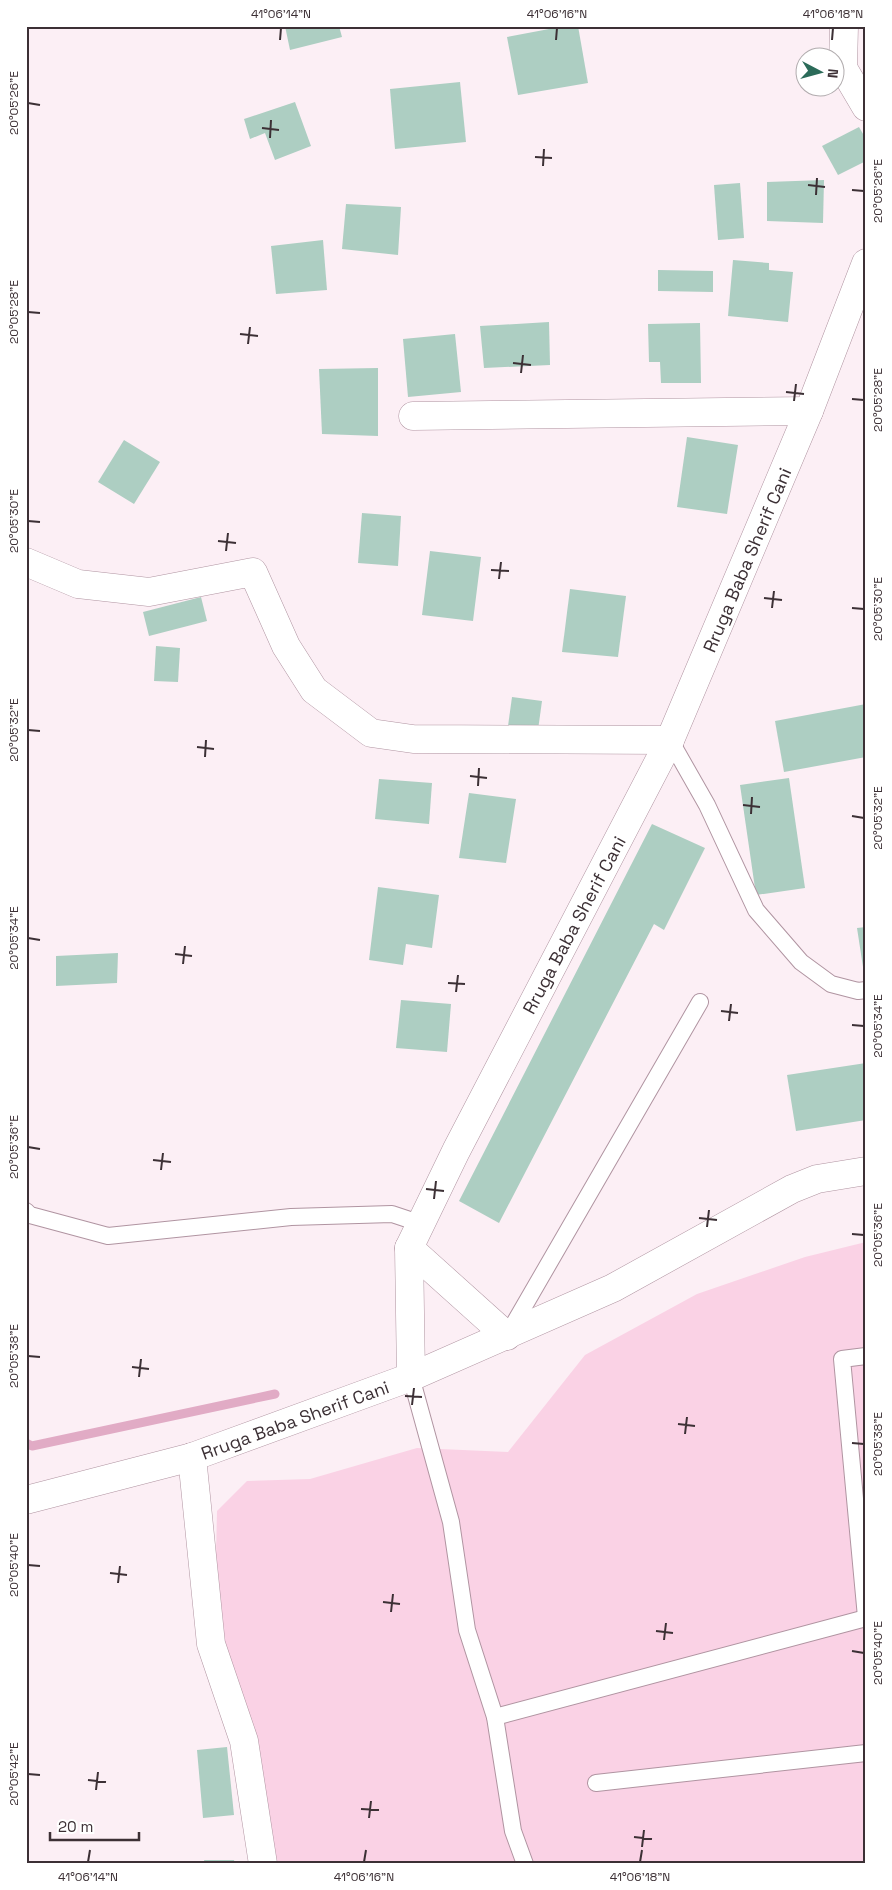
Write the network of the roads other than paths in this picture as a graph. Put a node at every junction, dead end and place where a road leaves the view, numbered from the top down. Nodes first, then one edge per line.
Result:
1 (844, 26) edge
2 (866, 106) edge
3 (866, 263) edge
4 (809, 412) junction
5 (413, 416) dead end
6 (26, 562) edge
7 (670, 740) junction
8 (866, 990) edge
9 (700, 1002) dead end
10 (866, 1171) edge
11 (26, 1211) edge
12 (422, 1224) junction
13 (409, 1248) junction
14 (507, 1336) junction
15 (866, 1356) edge
16 (411, 1377) junction
17 (192, 1458) junction
18 (26, 1500) edge
19 (866, 1617) edge
20 (495, 1717) junction
21 (866, 1753) edge
22 (596, 1783) dead end
23 (263, 1864) edge
24 (525, 1864) edge

1 - 2 street
3 - 4 street, Rruga Baba Sherif Cani
4 - 5 street
4 - 7 street, Rruga Baba Sherif Cani
6 - 7 street
7 - 8 lane
7 - 12 street, Rruga Baba Sherif Cani
9 - 14 lane
10 - 14 street
11 - 12 lane
12 - 13 street, Rruga Baba Sherif Cani
13 - 14 street
13 - 16 street, Rruga Baba Sherif Cani
14 - 16 street
15 - 19 lane
16 - 17 street, Rruga Baba Sherif Cani
16 - 20 lane
17 - 18 street, Rruga Baba Sherif Cani
17 - 23 street
19 - 20 lane
20 - 24 lane
21 - 22 lane

